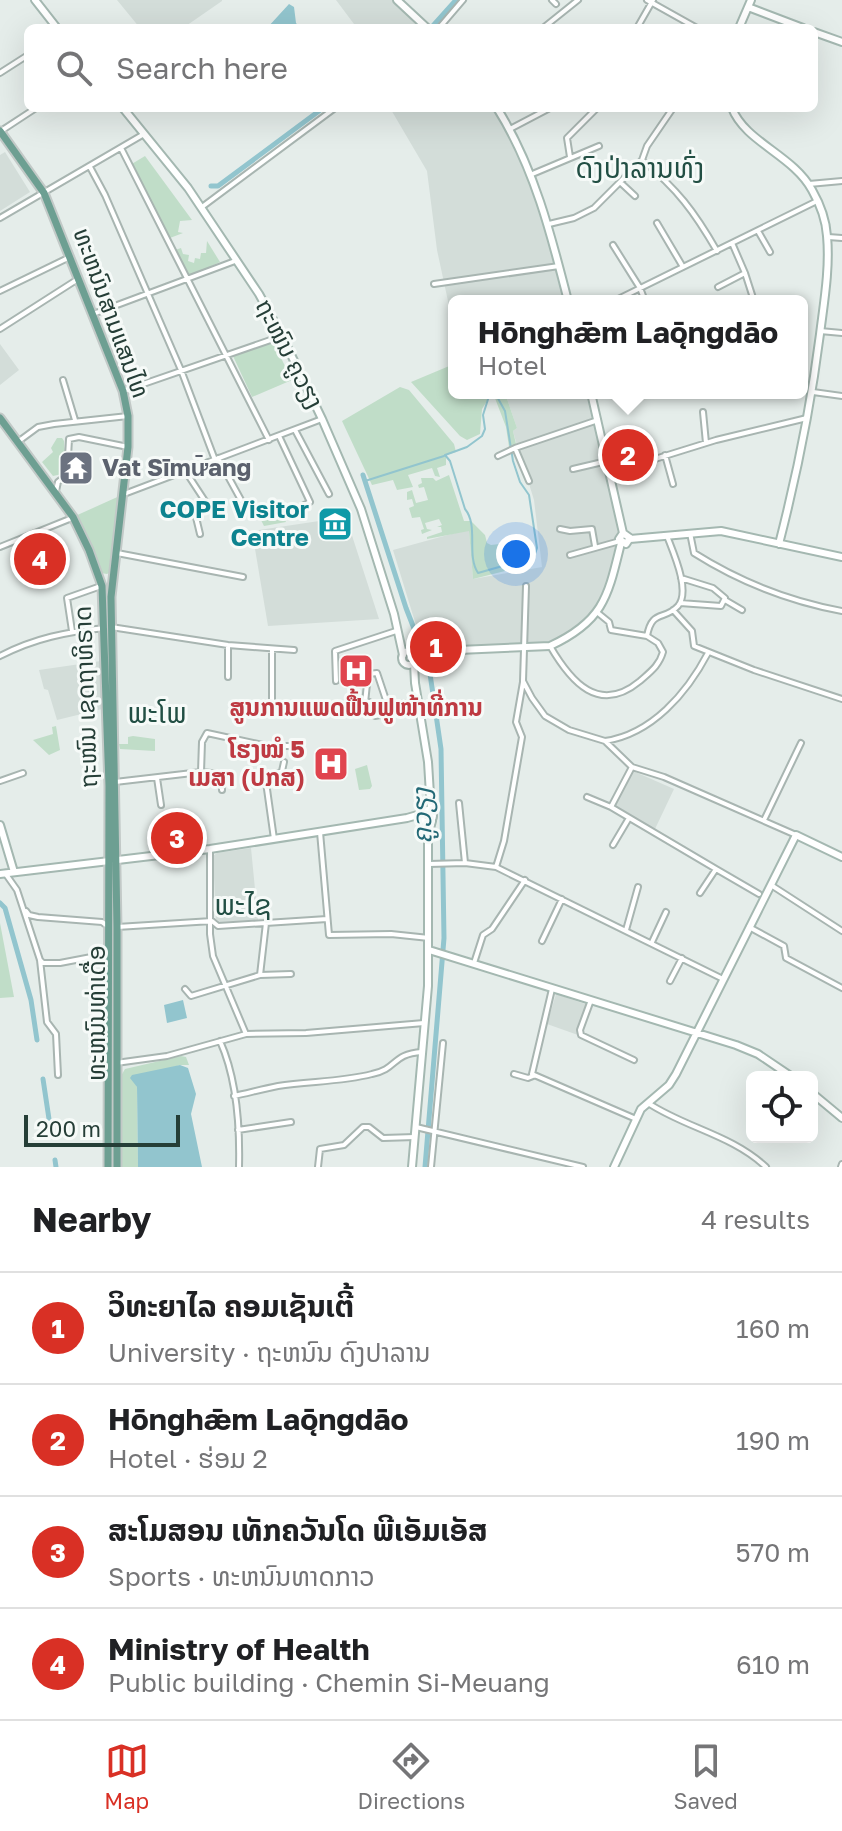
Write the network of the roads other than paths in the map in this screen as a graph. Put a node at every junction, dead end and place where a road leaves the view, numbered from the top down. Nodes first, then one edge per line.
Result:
1 (35, 0) edge
2 (397, 0) edge
3 (463, 0) edge
4 (578, 0) edge
5 (650, 1) edge
6 (749, 4) edge
7 (54, 24) edge
8 (423, 24) edge
9 (442, 24) edge
10 (549, 24) edge
11 (639, 24) edge
12 (690, 24) edge
13 (741, 24) edge
14 (794, 24) edge
15 (818, 33) edge
16 (842, 42) edge
17 (24, 58) edge
18 (0, 73) edge
19 (30, 112) edge
20 (126, 112) edge
21 (330, 112) edge
22 (499, 112) edge
23 (542, 112) edge
24 (593, 112) edge
25 (670, 112) edge
26 (735, 112) edge
27 (510, 129) junction
28 (0, 131) edge
29 (144, 134) junction
30 (599, 146) dead end
31 (121, 148) junction
32 (570, 157) junction
33 (642, 160) junction
34 (90, 167) junction
35 (530, 175) junction
36 (842, 181) edge
37 (621, 183) junction
38 (809, 184) junction
39 (44, 193) junction
40 (635, 196) dead end
41 (817, 201) junction
42 (201, 207) junction
43 (0, 218) edge
44 (657, 223) dead end
45 (549, 224) junction
46 (758, 231) junction
47 (827, 237) junction
48 (842, 238) edge
49 (732, 243) junction
50 (613, 245) dead end
51 (717, 251) junction
52 (770, 252) dead end
53 (70, 257) junction
54 (235, 261) junction
55 (559, 266) junction
56 (683, 267) junction
57 (745, 273) junction
58 (189, 278) junction
59 (78, 279) junction
60 (434, 284) dead end
61 (718, 287) dead end
62 (640, 288) junction
63 (0, 291) edge
64 (146, 294) junction
65 (566, 295) edge
66 (626, 295) edge
67 (643, 295) edge
68 (752, 295) edge
69 (93, 314) junction
70 (0, 329) edge
71 (820, 331) junction
72 (842, 333) edge
73 (282, 336) junction
74 (226, 354) junction
75 (181, 370) junction
76 (63, 380) dead end
77 (123, 391) junction
78 (812, 392) junction
79 (842, 396) edge
80 (593, 399) edge
81 (703, 412) dead end
82 (128, 416) junction
83 (0, 418) edge
84 (807, 418) junction
85 (322, 419) junction
86 (75, 420) junction
87 (598, 420) junction
88 (295, 430) junction
89 (279, 436) junction
90 (269, 440) junction
91 (17, 443) junction
92 (706, 443) junction
93 (128, 447) junction
94 (514, 448) junction
95 (665, 455) junction
96 (498, 456) dead end
97 (217, 459) junction
98 (607, 461) junction
99 (573, 469) dead end
100 (186, 472) junction
101 (610, 473) junction
102 (529, 481) dead end
103 (673, 484) dead end
104 (124, 494) junction
105 (329, 494) dead end
106 (55, 495) junction
107 (241, 500) dead end
108 (278, 511) dead end
109 (73, 517) junction
110 (560, 529) dead end
111 (690, 533) junction
112 (200, 534) dead end
113 (667, 536) junction
114 (621, 539) junction
115 (779, 544) junction
116 (0, 547) edge
117 (595, 547) junction
118 (117, 553) junction
119 (570, 555) dead end
120 (842, 557) edge
121 (115, 566) junction
122 (98, 573) junction
123 (243, 577) dead end
124 (681, 578) junction
125 (102, 586) junction
126 (526, 586) dead end
127 (111, 597) junction
128 (725, 600) junction
129 (680, 603) junction
130 (673, 610) junction
131 (742, 610) dead end
132 (842, 611) edge
133 (598, 613) junction
134 (108, 628) junction
135 (399, 630) junction
136 (72, 631) junction
137 (647, 636) junction
138 (228, 645) junction
139 (550, 646) junction
140 (523, 648) junction
141 (272, 650) junction
142 (294, 650) dead end
143 (708, 653) junction
144 (0, 656) edge
145 (415, 656) junction
146 (403, 659) junction
147 (228, 677) dead end
148 (336, 681) dead end
149 (523, 681) junction
150 (415, 683) junction
151 (842, 699) edge
152 (367, 703) junction
153 (387, 703) junction
154 (420, 703) junction
155 (346, 705) dead end
156 (272, 707) dead end
157 (397, 712) dead end
158 (605, 741) junction
159 (801, 743) dead end
160 (300, 746) dead end
161 (284, 762) dead end
162 (632, 767) junction
163 (201, 772) junction
164 (23, 773) dead end
165 (157, 778) junction
166 (0, 781) edge
167 (115, 782) junction
168 (430, 789) junction
169 (222, 790) dead end
170 (587, 797) dead end
171 (459, 803) dead end
172 (161, 805) dead end
173 (611, 807) junction
174 (424, 818) junction
175 (629, 818) junction
176 (764, 820) junction
177 (0, 825) edge
178 (320, 832) junction
179 (796, 835) junction
180 (274, 839) junction
181 (613, 845) dead end
182 (210, 849) junction
183 (842, 857) edge
184 (112, 860) junction
185 (465, 863) junction
186 (431, 864) junction
187 (496, 867) junction
188 (716, 869) junction
189 (14, 872) junction
190 (2, 874) edge
191 (525, 880) junction
192 (771, 885) junction
193 (638, 887) dead end
194 (700, 893) dead end
195 (759, 894) dead end
196 (562, 899) junction
197 (25, 909) junction
198 (666, 912) dead end
199 (327, 919) junction
200 (212, 921) junction
201 (266, 923) junction
202 (114, 927) junction
203 (749, 927) junction
204 (626, 930) junction
205 (842, 931) edge
206 (429, 938) junction
207 (542, 941) dead end
208 (652, 942) junction
209 (432, 951) junction
210 (110, 953) junction
211 (682, 958) junction
212 (40, 960) junction
213 (474, 963) junction
214 (291, 974) dead end
215 (260, 975) junction
216 (723, 979) junction
217 (670, 981) dead end
218 (226, 986) junction
219 (552, 988) junction
220 (842, 988) edge
221 (185, 989) dead end
222 (591, 1000) junction
223 (426, 1023) junction
224 (696, 1033) junction
225 (246, 1034) junction
226 (220, 1041) junction
227 (443, 1043) dead end
228 (422, 1052) junction
229 (634, 1060) dead end
230 (113, 1063) junction
231 (783, 1071) edge
232 (514, 1074) dead end
233 (58, 1075) dead end
234 (533, 1076) junction
235 (234, 1096) junction
236 (818, 1098) edge
237 (648, 1103) junction
238 (842, 1118) edge
239 (636, 1119) junction
240 (291, 1122) dead end
241 (418, 1127) junction
242 (238, 1130) junction
243 (433, 1131) junction
244 (415, 1137) junction
245 (108, 1167) edge
246 (117, 1167) edge
247 (239, 1167) edge
248 (318, 1167) edge
249 (412, 1167) edge
250 (431, 1167) edge
251 (583, 1167) edge
252 (614, 1167) edge
253 (766, 1167) edge

1 - 7 street
2 - 8 street
3 - 9 street
4 - 10 street
5 - 11 street
5 - 12 street
6 - 13 street
6 - 14 street
15 - 16 street
17 - 18 street
19 - 28 street
20 - 29 street, ຖະໜົນ ຄູວຽງ
21 - 42 street
22 - 27 street
23 - 27 street
24 - 32 street
25 - 33 street
26 - 38 street
27 - 35 street
28 - 39 main road, ທະຫນົນສາມແສນໄທ
29 - 31 street
29 - 42 street, ຖະໜົນ ຄູວຽງ
30 - 32 street
31 - 34 street
31 - 58 street
32 - 35 street
33 - 37 street
33 - 51 street
34 - 39 street
34 - 64 street
35 - 45 street
36 - 38 street
37 - 40 street
37 - 45 street
38 - 41 street
39 - 43 street
39 - 53 main road, ທະຫນົນສາມແສນໄທ
41 - 46 street
41 - 47 street
42 - 54 street, ຖະໜົນ ຄູວຽງ
44 - 56 street
45 - 55 street
46 - 49 street
46 - 52 street
47 - 48 street
47 - 71 street
49 - 51 street
49 - 57 street
50 - 62 street
51 - 56 street
53 - 59 main road, ທະຫນົນສາມແສນໄທ
53 - 63 street
54 - 58 street
54 - 73 street, ຖະໜົນ ຄູວຽງ
55 - 60 street
55 - 65 street
56 - 62 street
57 - 61 street
57 - 68 street
58 - 64 street
58 - 74 street
59 - 69 main road, ທະຫນົນສາມແສນໄທ
59 - 70 street
62 - 66 street
62 - 67 street
64 - 69 street
64 - 75 street
69 - 77 main road, ທະຫນົນສາມແສນໄທ
71 - 72 street
71 - 78 street
73 - 74 street
73 - 85 street, ຖະໜົນ ຄູວຽງ
74 - 75 street
74 - 90 street
75 - 77 street
75 - 97 street
76 - 86 street
77 - 82 main road, ທະຫນົນສາມແສນໄທ
78 - 79 street
78 - 84 street
80 - 87 street
81 - 92 street
82 - 86 street
82 - 93 main road, ທະຫນົນສາມແສນໄທ
83 - 91 main road, ຖະໜົນ ເຊດຖາທິຣາດ
84 - 92 street
84 - 115 street
85 - 88 street
85 - 135 street, ຖະໜົນ ຄູວຽງ
86 - 91 street
87 - 94 street
87 - 98 street
88 - 89 street
88 - 105 street
89 - 90 street
89 - 108 street
90 - 97 street
91 - 106 main road, ຖະໜົນ ເຊດຖາທິຣາດ
92 - 95 street
93 - 104 main road, ທະຫນົນສາມແສນໄທ
93 - 106 street
94 - 96 street
94 - 102 street
95 - 101 street
95 - 103 street
97 - 100 street
97 - 107 street
98 - 99 street
98 - 101 street
100 - 104 street
100 - 112 street
101 - 114 street
104 - 118 main road, ທະຫນົນສາມແສນໄທ
106 - 109 main road, ຖະໜົນ ເຊດຖາທິຣາດ
109 - 116 street
109 - 122 main road, ຖະໜົນ ເຊດຖາທິຣາດ
110 - 117 street
111 - 113 street
111 - 115 street
111 - 132 street
113 - 114 street
113 - 124 street
114 - 117 street
114 - 133 street
115 - 120 street
117 - 119 street
118 - 121 main road, ທະຫນົນສາມແສນໄທ
118 - 123 street
121 - 122 main road
121 - 127 main road, ທະຫນົນສາມແສນໄທ
122 - 125 main road, ຖະໜົນ ເຊດຖາທິຣາດ
124 - 128 street
124 - 129 street
125 - 127 main road
125 - 134 main road, ຖະໜົນ ເຊດຖາທິຣາດ
125 - 136 street
126 - 140 street
127 - 134 main road, ທະຫນົນສາມແສນໄທ
128 - 129 street
128 - 131 street
129 - 130 street
130 - 137 street
130 - 143 street
133 - 137 street
133 - 139 street
134 - 136 street
134 - 138 street
134 - 167 main road, ທະຫນົນສາມແສນໄທ
134 - 184 main road, ຖະໜົນ ເຊດຖາທິຣາດ
135 - 145 street, ຖະໜົນ ຄູວຽງ
135 - 146 street, ຖະໜົນ ຄູວຽງ
135 - 148 street
136 - 144 street
137 - 139 street
138 - 141 street
138 - 147 street
139 - 140 street
140 - 145 street
140 - 149 street
141 - 142 street
141 - 156 street
143 - 151 street
143 - 158 street
145 - 146 street
145 - 146 street
145 - 150 street, ຖະໜົນ ຄູວຽງ
146 - 150 street, ຖະໜົນ ຄູວຽງ
149 - 158 street
149 - 187 street
150 - 154 street, ຖະໜົນ ຄູວຽງ
152 - 153 street
152 - 153 street
152 - 155 street
152 - 157 street
153 - 154 street
154 - 168 street, ຖະໜົນ ຄູວຽງ
158 - 162 street
159 - 176 street
160 - 163 street
161 - 180 street
162 - 173 street
162 - 176 street
163 - 165 street
163 - 169 street
164 - 166 street
165 - 167 street
165 - 172 street
167 - 184 main road, ທະຫນົນສາມແສນໄທ
168 - 174 street, ຖະໜົນ ຄູວຽງ
168 - 174 street, ຖະໜົນ ຄູວຽງ
170 - 173 street
171 - 185 street
173 - 175 street
174 - 178 street
174 - 186 street, ຖະໜົນ ຄູວຽງ
175 - 181 street
175 - 188 street
176 - 179 street
177 - 189 street
178 - 180 street
178 - 199 street
179 - 183 street
179 - 192 street
180 - 182 street
182 - 184 street
182 - 200 street
184 - 189 street
184 - 202 main road, ທະຫນົນທ່າເດື່ອ
185 - 186 street
185 - 187 street
186 - 206 street, ຖະໜົນ ຄູວຽງ
187 - 191 street
188 - 194 street
188 - 195 street
189 - 190 street
190 - 197 street
191 - 196 street
191 - 213 street
192 - 203 street
192 - 205 street
193 - 204 street
196 - 204 street
196 - 207 street
197 - 202 street
197 - 212 street
198 - 208 street
199 - 201 street
199 - 206 street
200 - 201 street
200 - 202 street
200 - 218 street
201 - 215 street
202 - 210 main road, ທະຫນົນທ່າເດື່ອ
202 - 230 main road, ທະຫນົນທ່າເດື່ອ
203 - 216 street
203 - 220 street
204 - 208 street
206 - 209 street, ຖະໜົນ ຄູວຽງ
208 - 211 street
209 - 213 street
209 - 223 street, ຖະໜົນ ຄູວຽງ
210 - 212 street
210 - 230 main road, ທະຫນົນທ່າເດື່ອ
211 - 216 street
211 - 217 street
212 - 233 street
213 - 219 street
214 - 215 street
215 - 218 street
216 - 224 street
218 - 221 street
218 - 225 street
219 - 222 street
219 - 234 street
222 - 224 street
222 - 229 street
223 - 225 street
223 - 228 street, ຖະໜົນ ຄູວຽງ
224 - 231 street
224 - 237 street
225 - 226 street
226 - 230 street
226 - 235 street
227 - 243 street
228 - 235 street
228 - 241 street, ຖະໜົນ ຄູວຽງ
230 - 245 main road, ທະຫນົນທ່າເດື່ອ
230 - 246 main road, ທະຫນົນທ່າເດື່ອ
232 - 234 street
234 - 239 street
235 - 242 street
236 - 238 street
237 - 239 street
237 - 253 street
239 - 252 street
240 - 242 street
241 - 243 street
241 - 244 street, ຖະໜົນ ຄູວຽງ
242 - 247 street
243 - 250 street
243 - 251 street
244 - 248 street
244 - 249 street, ຖະໜົນ ຄູວຽງ

